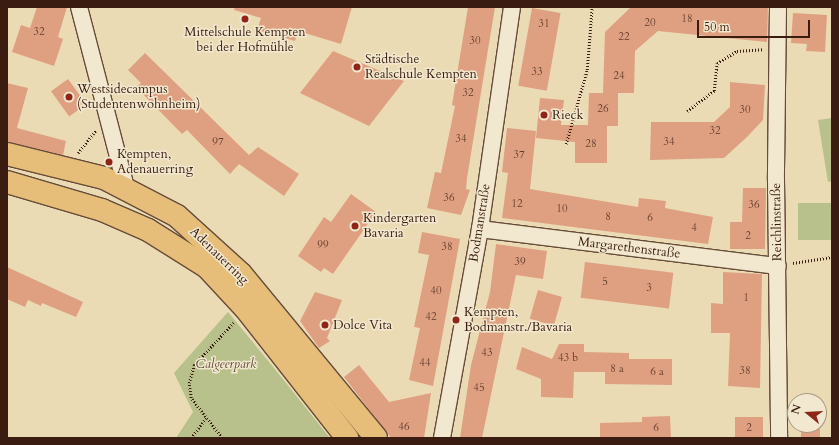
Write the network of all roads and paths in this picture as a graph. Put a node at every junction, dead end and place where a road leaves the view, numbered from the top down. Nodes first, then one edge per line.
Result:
1 (79, 7) edge
2 (512, 7) edge
3 (592, 7) edge
4 (778, 7) edge
5 (778, 48) junction
6 (687, 111) dead end
7 (108, 114) junction
8 (566, 144) dead end
9 (7, 154) edge
10 (67, 168) junction
11 (7, 182) edge
12 (126, 187) junction
13 (480, 229) junction
14 (832, 257) edge
15 (778, 266) junction
16 (246, 309) junction
17 (206, 418) junction
18 (191, 438) edge
19 (222, 438) edge
20 (346, 438) edge
21 (376, 438) edge
22 (442, 438) edge
23 (779, 438) edge

1 - 7 street
2 - 13 street, Bodmanstraße
3 - 8 path
4 - 5 street, Reichlinstraße
5 - 6 path
5 - 15 street, Reichlinstraße
7 - 10 path
7 - 12 street
9 - 10 main road, Adenauerring
10 - 12 main road, Adenauerring
11 - 16 main road, Adenauerring
12 - 21 main road, Adenauerring
13 - 15 street, Margarethenstraße
13 - 22 street, Bodmanstraße
14 - 15 path
15 - 23 street, Reichlinstraße
16 - 17 path
16 - 20 main road, Adenauerring
17 - 18 path
17 - 19 path

